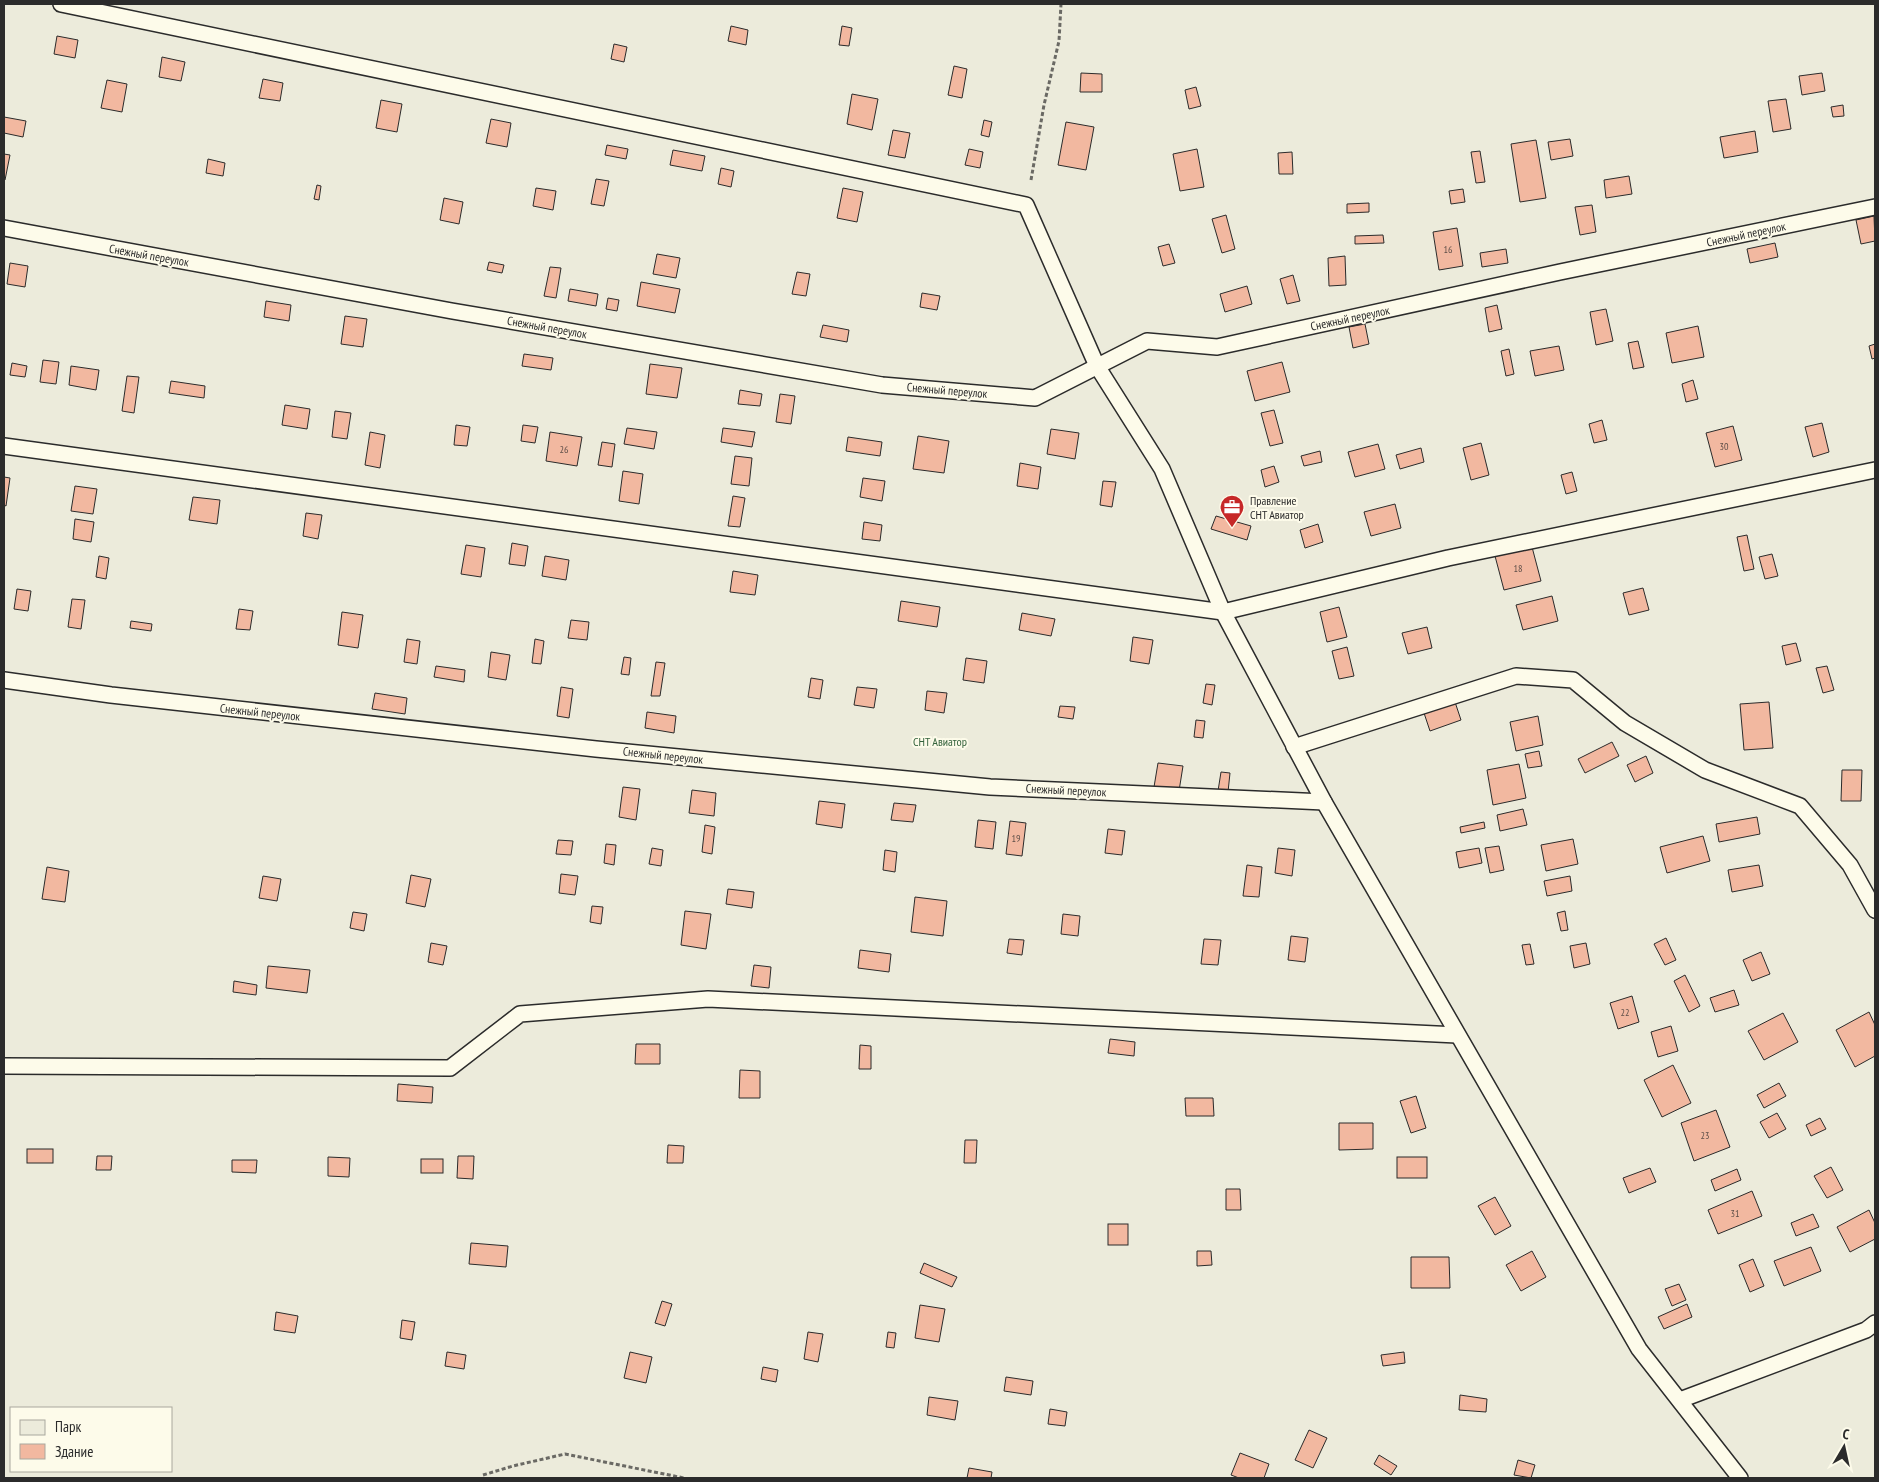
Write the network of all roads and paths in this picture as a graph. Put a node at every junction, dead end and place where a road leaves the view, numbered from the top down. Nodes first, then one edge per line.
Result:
1 (61, 4) edge
2 (1062, 4) edge
3 (1026, 205) junction
4 (1875, 207) edge
5 (4, 228) edge
6 (1097, 366) junction
7 (4, 446) edge
8 (1875, 470) edge
9 (1223, 612) junction
10 (4, 680) edge
11 (1294, 747) junction
12 (1324, 802) junction
13 (1875, 910) edge
14 (1457, 1035) junction
15 (4, 1066) edge
16 (1875, 1323) edge
17 (1680, 1400) junction
18 (483, 1475) dead end
19 (684, 1478) edge
20 (1740, 1478) edge

1 - 3 lane
2 - 3 path
3 - 6 lane
4 - 6 lane, Снежный переулок
5 - 6 lane, Снежный переулок
6 - 9 lane
7 - 9 lane
8 - 9 lane
9 - 11 lane
10 - 12 lane, Снежный переулок
11 - 12 lane
11 - 13 lane
12 - 14 lane
14 - 15 lane
14 - 17 lane
16 - 17 lane
17 - 20 lane
18 - 19 path

